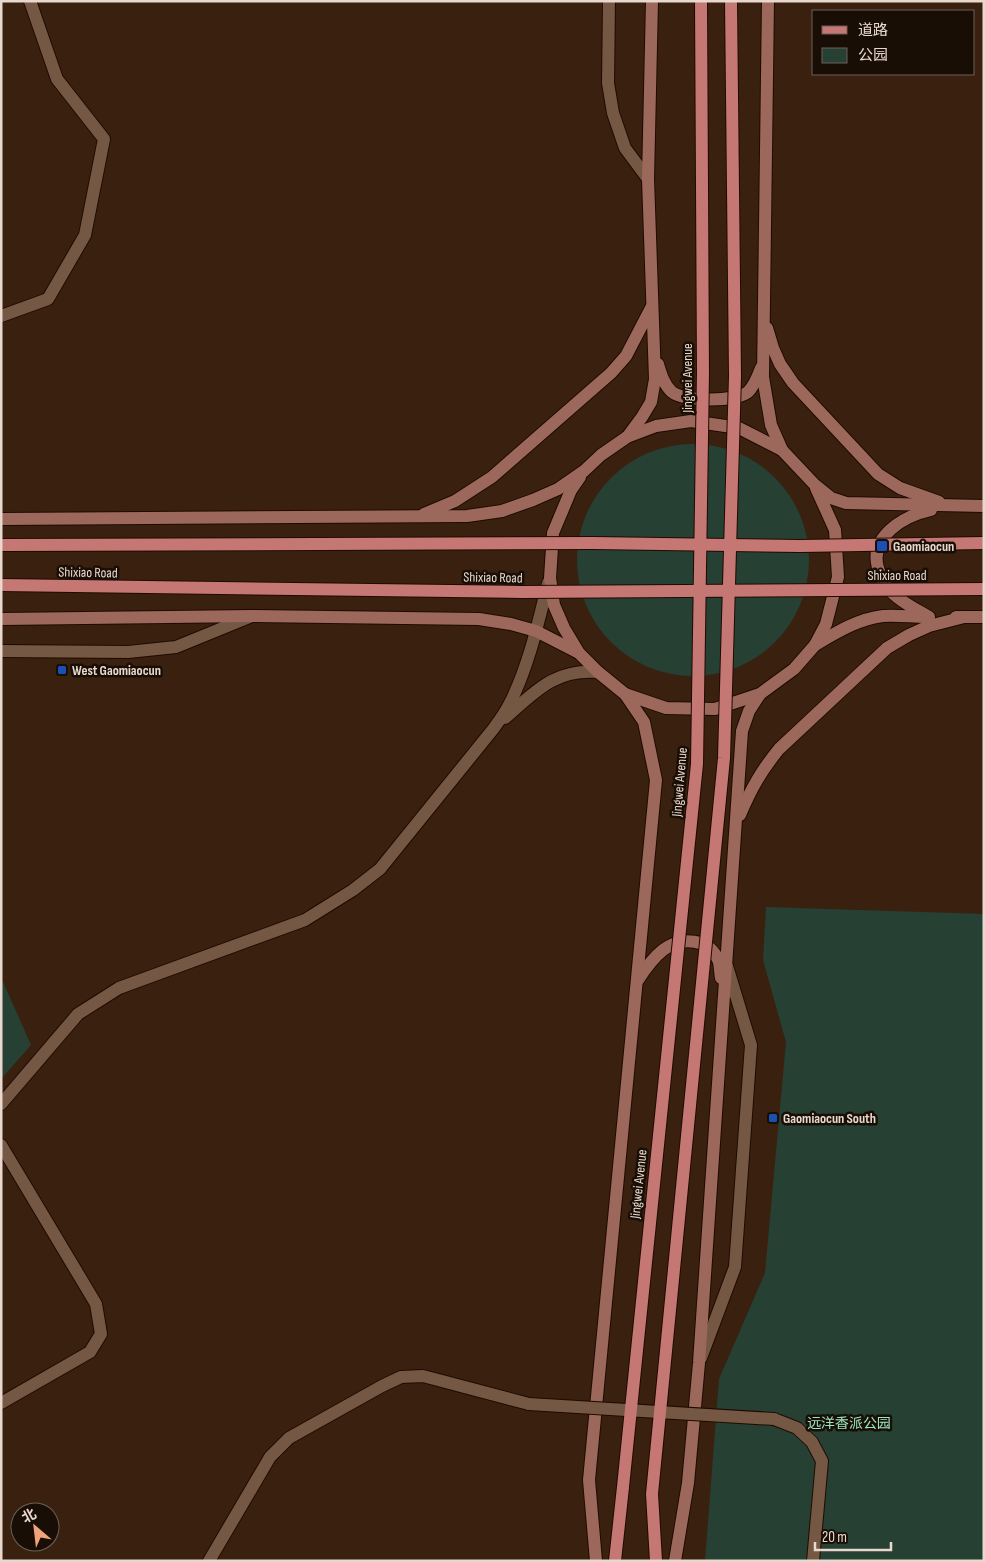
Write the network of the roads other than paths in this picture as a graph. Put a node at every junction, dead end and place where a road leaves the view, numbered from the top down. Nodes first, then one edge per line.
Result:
1 (30, 1) edge
2 (610, 1) edge
3 (652, 1) edge
4 (701, 1) edge
5 (731, 1) edge
6 (768, 1) edge
7 (648, 179) junction
8 (652, 306) junction
9 (1, 316) edge
10 (763, 316) junction
11 (654, 352) junction
12 (763, 366) junction
13 (627, 438) junction
14 (782, 450) junction
15 (584, 471) junction
16 (815, 485) junction
17 (950, 506) junction
18 (984, 506) edge
19 (419, 516) junction
20 (1, 519) edge
21 (984, 543) edge
22 (1, 545) edge
23 (550, 578) junction
24 (1, 586) edge
25 (984, 589) edge
26 (252, 616) junction
27 (929, 617) junction
28 (964, 617) junction
29 (984, 617) edge
30 (1, 619) edge
31 (536, 631) junction
32 (815, 644) junction
33 (1, 651) edge
34 (579, 653) junction
35 (598, 672) junction
36 (625, 694) junction
37 (760, 694) junction
38 (494, 728) junction
39 (736, 827) junction
40 (726, 965) junction
41 (637, 981) junction
42 (724, 998) junction
43 (1, 1104) edge
44 (1, 1145) edge
45 (699, 1363) junction
46 (1, 1403) edge
47 (209, 1561) edge
48 (596, 1561) edge
49 (615, 1561) edge
50 (656, 1561) edge
51 (674, 1561) edge
52 (813, 1561) edge

1 - 9 street
2 - 7 street
3 - 7 street
4 - 49 main road, Jingwei Avenue, bridge
5 - 50 main road, bridge
6 - 10 street
7 - 8 street
8 - 11 street
8 - 19 street
10 - 12 street
10 - 17 street
11 - 12 street
11 - 13 street
12 - 14 street
13 - 14 street
13 - 15 street
14 - 16 street
15 - 19 street
15 - 23 street
16 - 17 street
16 - 32 street
17 - 18 street
17 - 27 street
19 - 20 street
21 - 22 main road, Shixiao Road, bridge
23 - 31 street
23 - 34 street
24 - 25 main road, Shixiao Road, bridge
26 - 30 street
26 - 31 street
26 - 33 street
27 - 28 street
27 - 32 street
28 - 29 street
28 - 39 street
31 - 34 street
31 - 38 street
32 - 37 street
34 - 35 street
35 - 36 street
35 - 38 street
36 - 37 street
36 - 41 street
37 - 39 street
38 - 43 street
39 - 40 street
40 - 42 street
40 - 45 street
41 - 42 street
41 - 48 street
42 - 45 street
44 - 46 street
45 - 51 street
47 - 52 street, bridge

